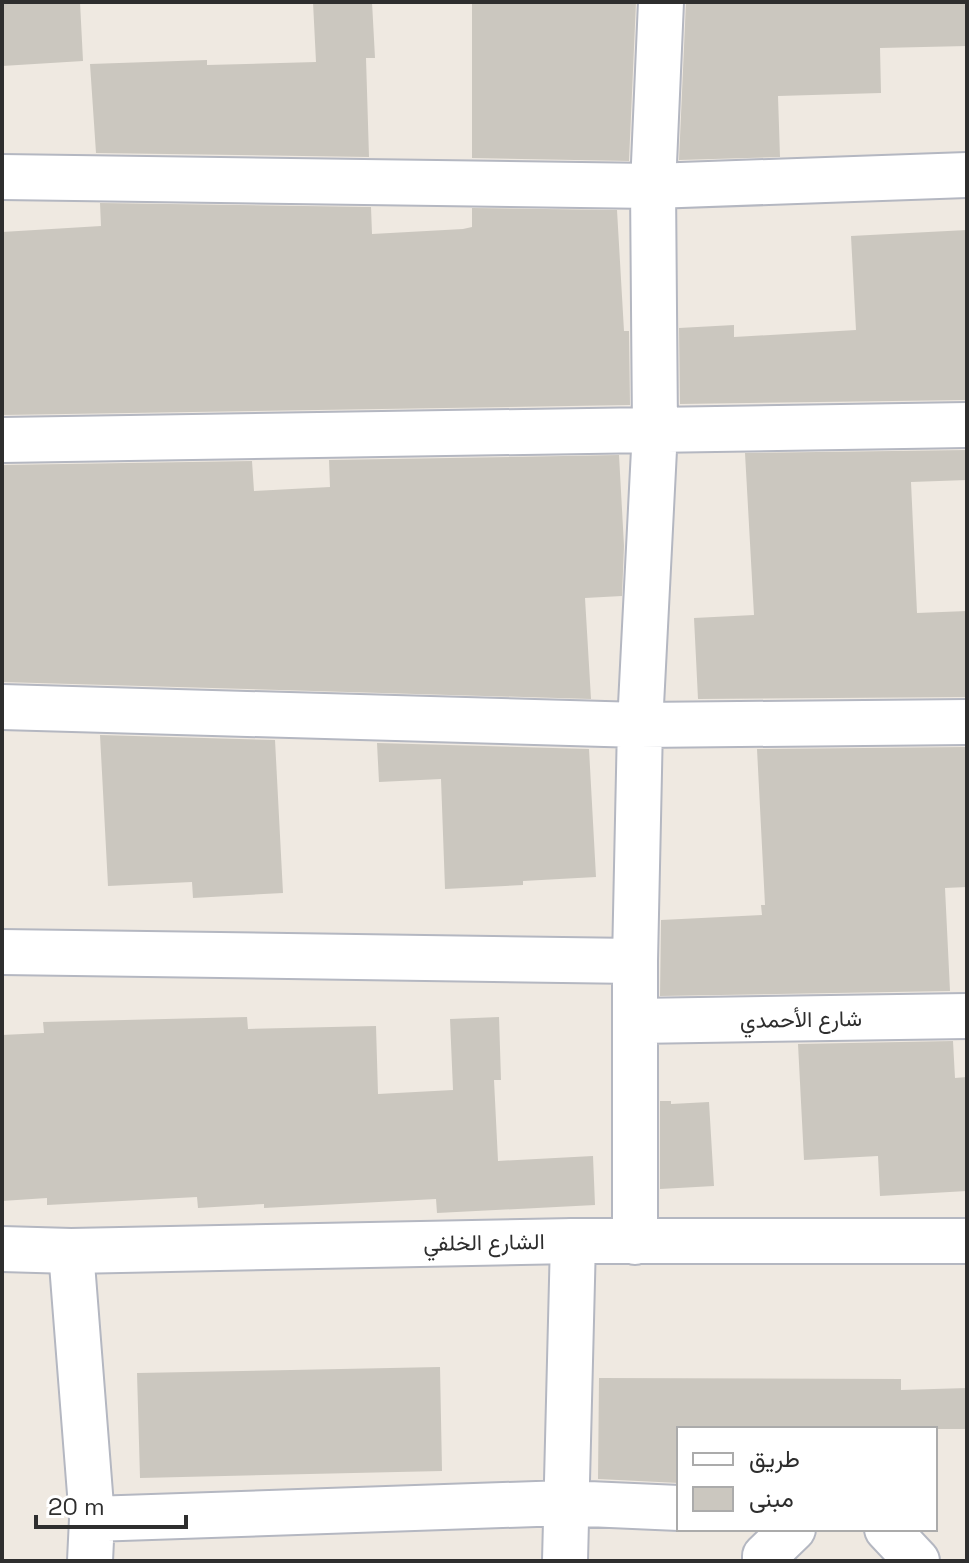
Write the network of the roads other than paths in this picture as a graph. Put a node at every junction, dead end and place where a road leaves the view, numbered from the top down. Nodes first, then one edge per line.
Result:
1 (661, 2) edge
2 (967, 175) edge
3 (2, 177) edge
4 (653, 186) junction
5 (967, 425) edge
6 (655, 430) junction
7 (2, 440) edge
8 (2, 707) edge
9 (967, 722) edge
10 (640, 725) junction
11 (2, 952) edge
12 (635, 961) junction
13 (967, 1016) edge
14 (635, 1021) junction
15 (573, 1241) junction
16 (967, 1241) edge
17 (635, 1242) junction
18 (2, 1249) edge
19 (71, 1251) junction
20 (565, 1503) junction
21 (677, 1508) edge
22 (791, 1531) edge
23 (889, 1531) edge
24 (91, 1540) edge
25 (565, 1561) edge
26 (765, 1561) edge
27 (917, 1561) edge

1 - 4 street
2 - 4 street
3 - 4 street
4 - 6 street
5 - 6 street
6 - 7 street
6 - 10 street
8 - 10 street
9 - 10 street
10 - 12 street
11 - 12 street
12 - 14 street
13 - 14 street, شارع الأحمدي
14 - 17 street
15 - 17 street, الشارع الخلفي
15 - 19 street, الشارع الخلفي
15 - 20 street
16 - 17 street, الشارع الخلفي
18 - 19 street, الشارع الخلفي
19 - 24 street
20 - 21 street
20 - 24 street
20 - 25 street
22 - 26 street
23 - 27 street

